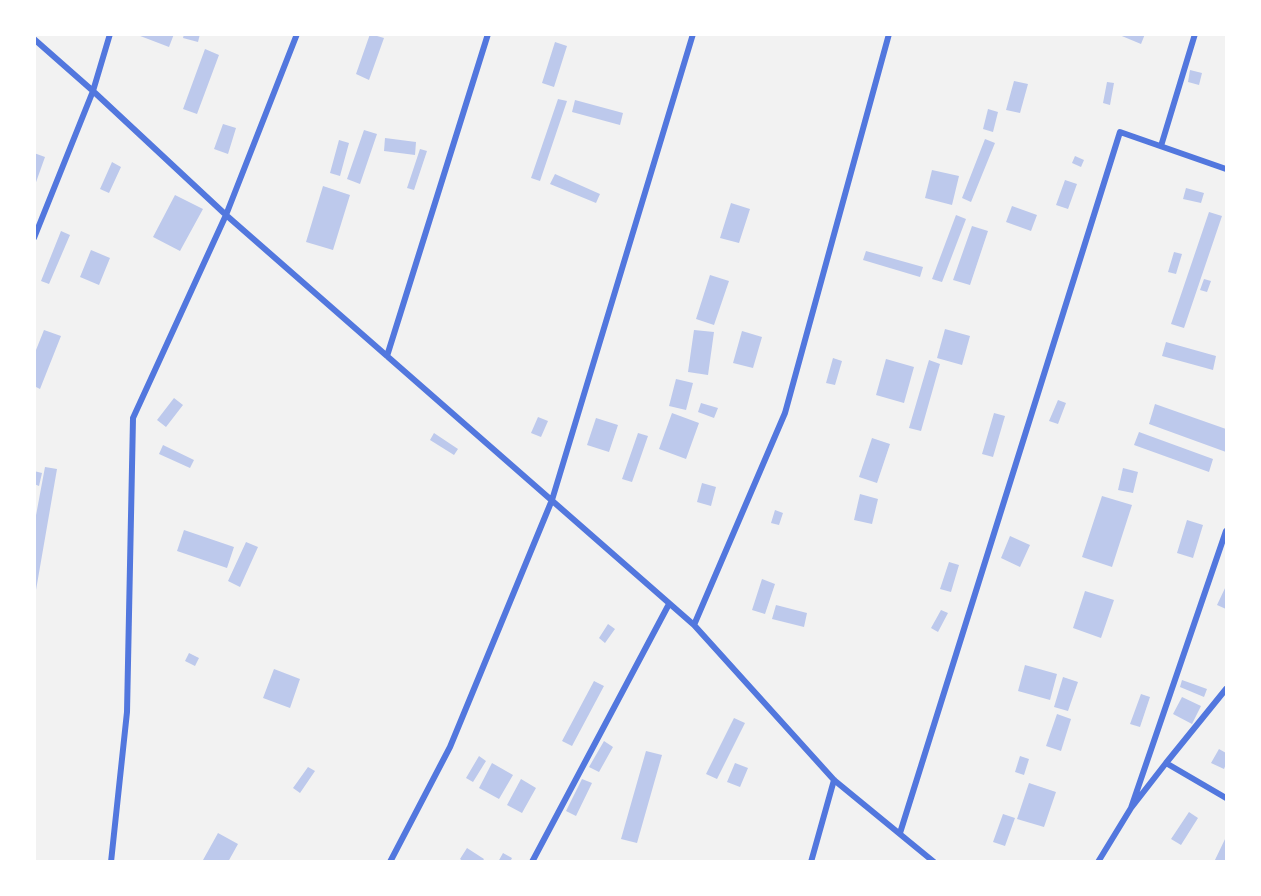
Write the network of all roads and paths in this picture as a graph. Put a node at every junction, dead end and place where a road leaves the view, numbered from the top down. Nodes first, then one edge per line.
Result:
1 (110, 34) edge
2 (297, 34) edge
3 (488, 34) edge
4 (693, 34) edge
5 (889, 34) edge
6 (1195, 34) edge
7 (34, 39) edge
8 (93, 91) junction
9 (1161, 146) junction
10 (1227, 170) edge
11 (226, 215) junction
12 (34, 238) edge
13 (387, 356) junction
14 (552, 500) junction
15 (1227, 531) edge
16 (669, 604) junction
17 (694, 625) junction
18 (1227, 689) edge
19 (1166, 763) junction
20 (834, 780) junction
21 (1227, 798) edge
22 (1131, 808) junction
23 (900, 833) junction
24 (111, 861) edge
25 (390, 861) edge
26 (532, 861) edge
27 (811, 861) edge
28 (934, 861) edge
29 (1098, 861) edge

1 - 8 street
2 - 11 street
3 - 13 street
4 - 14 street
5 - 17 street
6 - 9 street
7 - 8 street
8 - 11 street
8 - 12 street
9 - 10 street
9 - 23 street
11 - 13 street
11 - 24 street
13 - 14 street
14 - 16 street
14 - 25 street
15 - 22 street
16 - 17 street
16 - 26 street
17 - 20 street
18 - 19 street
19 - 21 street
19 - 22 street
20 - 23 street
20 - 27 street
22 - 29 street
23 - 28 street

